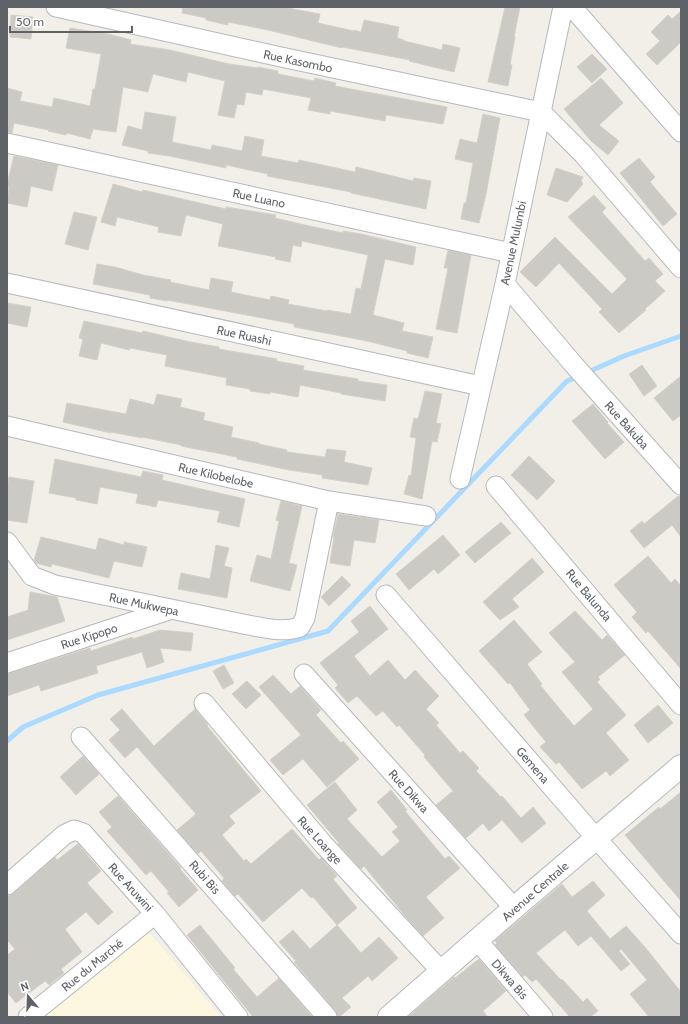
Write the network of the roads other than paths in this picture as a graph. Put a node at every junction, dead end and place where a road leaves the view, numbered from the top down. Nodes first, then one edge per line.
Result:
1 (56, 7) edge
2 (563, 7) edge
3 (572, 7) edge
4 (541, 112) junction
5 (681, 132) edge
6 (7, 143) edge
7 (510, 253) junction
8 (681, 268) edge
9 (7, 283) edge
10 (505, 284) junction
11 (480, 386) junction
12 (7, 426) edge
13 (460, 479) dead end
14 (681, 485) edge
15 (496, 486) dead end
16 (330, 501) junction
17 (426, 516) dead end
18 (7, 542) edge
19 (386, 595) dead end
20 (171, 609) junction
21 (7, 663) edge
22 (304, 674) dead end
23 (204, 704) dead end
24 (681, 705) edge
25 (81, 737) dead end
26 (681, 766) edge
27 (596, 838) junction
28 (7, 885) edge
29 (514, 908) junction
30 (155, 914) junction
31 (681, 934) edge
32 (477, 940) junction
33 (442, 972) junction
34 (28, 1017) edge
35 (238, 1017) edge
36 (327, 1017) edge
37 (390, 1017) edge
38 (543, 1017) edge

1 - 4 street, Rue Kasombo
2 - 4 street, Avenue Mulumbi
3 - 5 street
4 - 7 street, Avenue Mulumbi
4 - 8 street
6 - 7 street, Rue Luano
7 - 10 street, Avenue Mulumbi
9 - 11 street, Rue Ruashi
10 - 11 street, Avenue Mulumbi
10 - 14 street, Rue Bakuba
11 - 13 street, Avenue Mulumbi
12 - 16 street, Rue Kilobelobe
15 - 24 street, Rue Balunda
16 - 17 street, Rue Kilobelobe
16 - 20 street, Rue Mukwepa
18 - 20 street, Rue Mukwepa
19 - 27 street, Gemena
20 - 21 street, Rue Kipopo
22 - 29 street, Rue Dikwa
23 - 33 street, Rue Loange
25 - 36 street, Rubi Bis
26 - 27 street, Avenue Centrale
27 - 29 street, Avenue Centrale
27 - 31 street, Gemena
28 - 30 street, Rue Aruwini
29 - 32 street, Avenue Centrale
30 - 34 street, Rue du Marché
30 - 35 street, Rue Aruwini
32 - 33 street, Avenue Centrale
32 - 38 street, Dikwa Bis
33 - 37 street, Avenue Centrale

